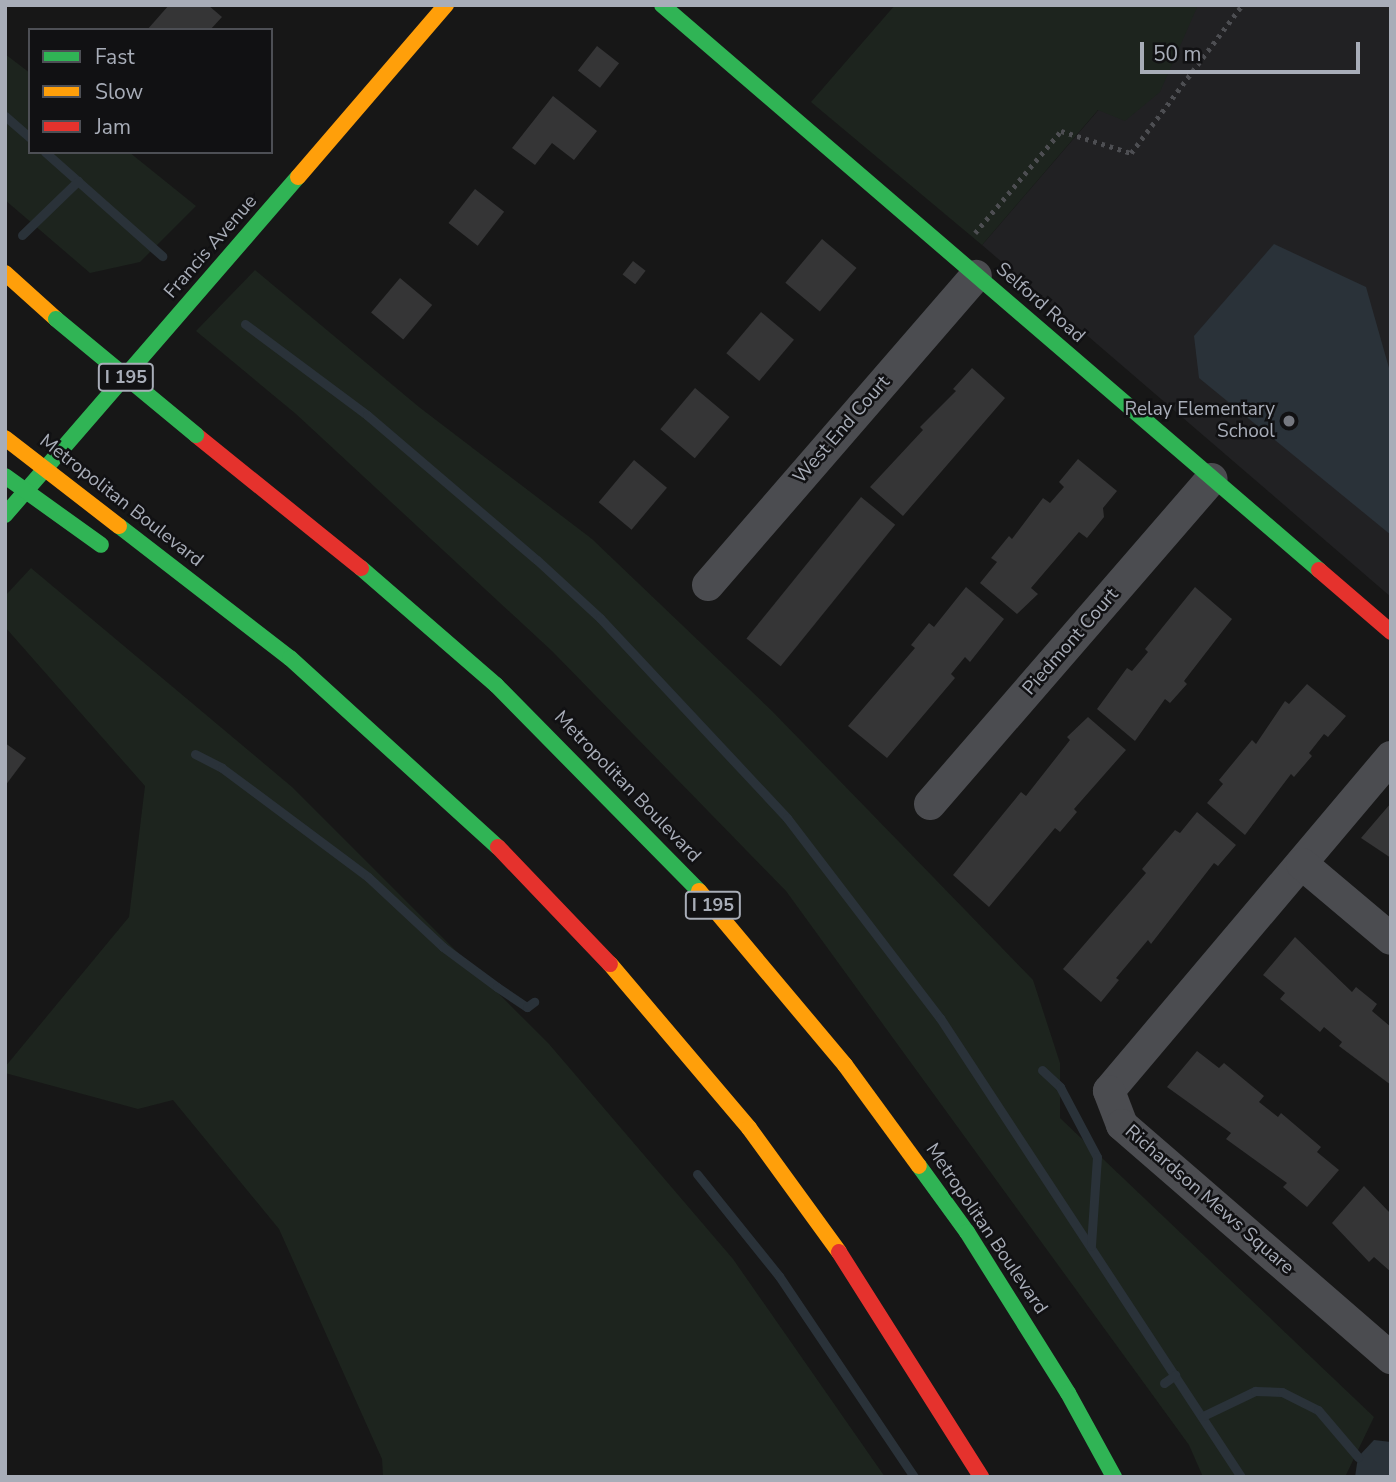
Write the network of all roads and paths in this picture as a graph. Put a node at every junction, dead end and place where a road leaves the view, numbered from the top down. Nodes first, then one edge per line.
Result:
1 (446, 5) edge
2 (662, 5) edge
3 (1242, 5) edge
4 (965, 267) junction
5 (5, 275) edge
6 (5, 438) edge
7 (5, 476) edge
8 (1212, 479) junction
9 (5, 515) edge
10 (107, 549) dead end
11 (708, 585) dead end
12 (1391, 632) edge
13 (1391, 757) edge
14 (930, 804) dead end
15 (489, 864) dead end
16 (1302, 864) junction
17 (1391, 939) edge
18 (623, 977) junction
19 (1391, 1358) edge
20 (981, 1477) edge
21 (1114, 1477) edge

1 - 9 main road, Francis Avenue
2 - 4 main road, Selford Road
3 - 4 path
4 - 8 main road, Selford Road
4 - 11 street, West End Court
5 - 21 main road, Metropolitan Boulevard / I 195, bridge
6 - 18 main road, Metropolitan Boulevard, bridge
7 - 10 main road, bridge
8 - 12 main road, Selford Road
8 - 14 street, Piedmont Court
13 - 16 street, Richardson Mews Square
15 - 18 main road
16 - 17 street
16 - 19 street, Richardson Mews Square
18 - 20 main road, Metropolitan Boulevard

